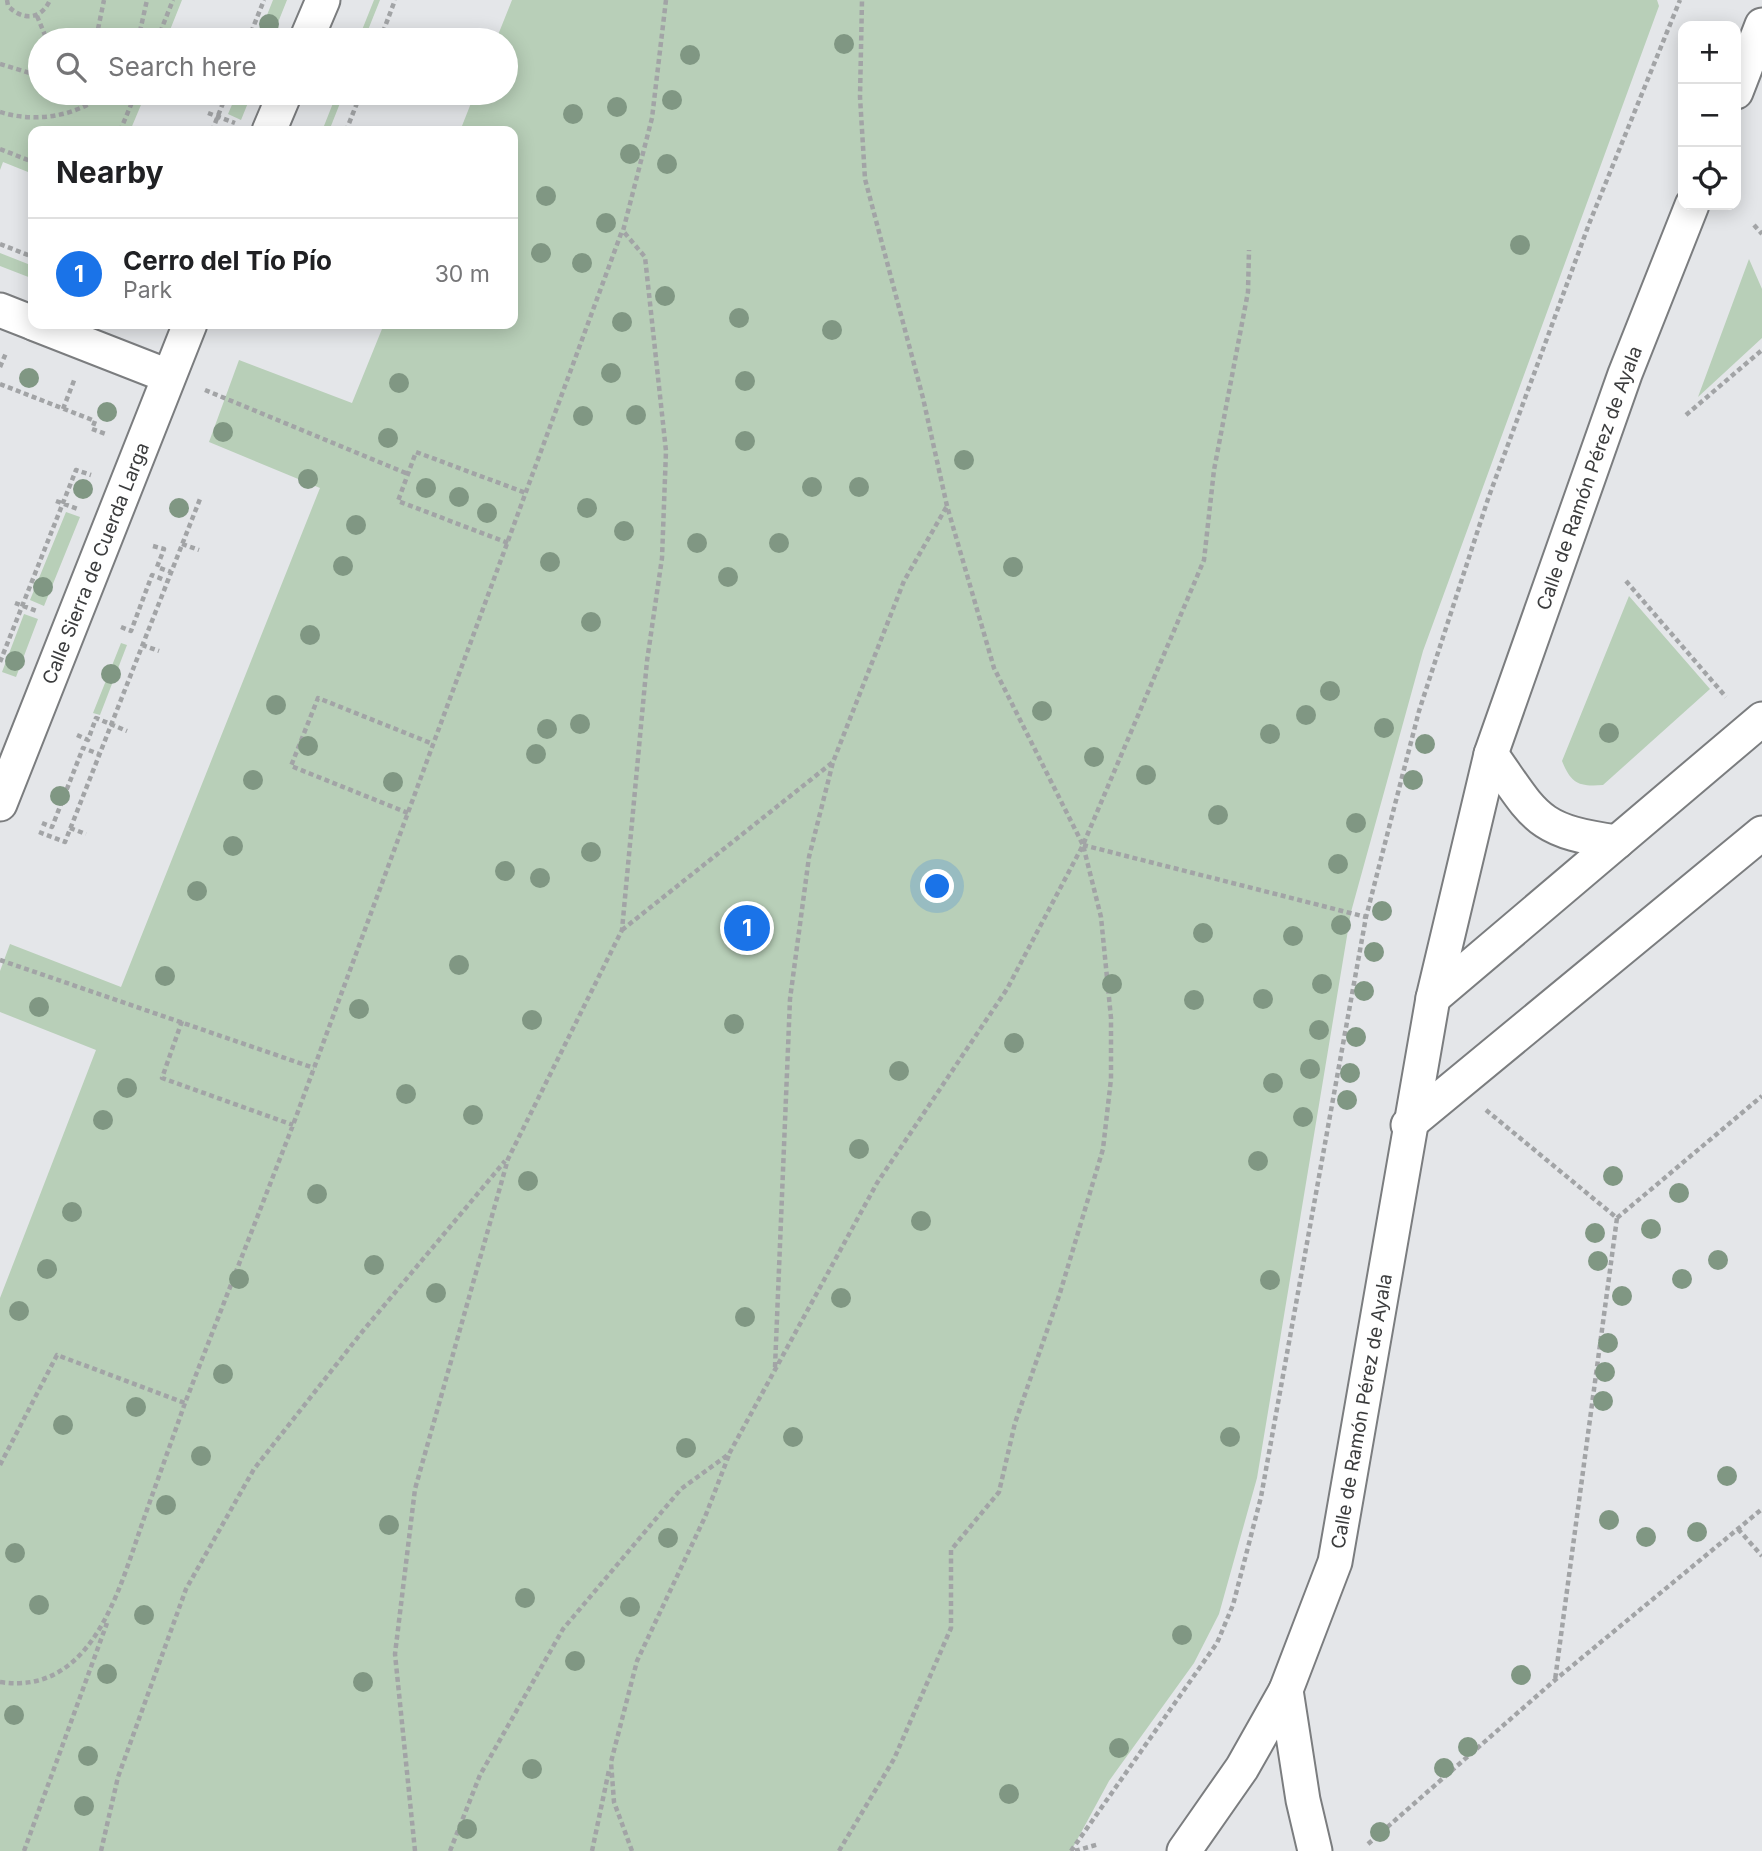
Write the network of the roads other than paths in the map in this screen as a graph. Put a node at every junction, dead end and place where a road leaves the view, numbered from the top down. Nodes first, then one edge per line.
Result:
1 (323, 0) edge
2 (1762, 25) edge
3 (311, 28) edge
4 (1739, 84) edge
5 (280, 105) edge
6 (271, 126) edge
7 (1690, 210) edge
8 (0, 310) edge
9 (28, 321) edge
10 (49, 329) edge
11 (188, 329) edge
12 (168, 376) junction
13 (1762, 719) edge
14 (1491, 754) junction
15 (0, 804) edge
16 (1762, 833) edge
17 (1617, 842) junction
18 (1433, 998) junction
19 (1408, 1125) junction
20 (1286, 1690) junction
21 (1184, 1851) edge
22 (1315, 1851) edge

1 - 3 street
2 - 4 street
5 - 6 street
7 - 14 street, Calle de Ramón Pérez de Ayala
8 - 9 street
10 - 12 street
11 - 12 street, Calle Sierra de Cuerda Larga
12 - 15 street, Calle Sierra de Cuerda Larga
13 - 17 street
14 - 17 street
14 - 18 street, Calle de Ramón Pérez de Ayala
16 - 19 street
17 - 18 street
18 - 19 street, Calle de Ramón Pérez de Ayala
19 - 20 street, Calle de Ramón Pérez de Ayala
20 - 21 street, Calle de Ramón Pérez de Ayala
20 - 22 street

